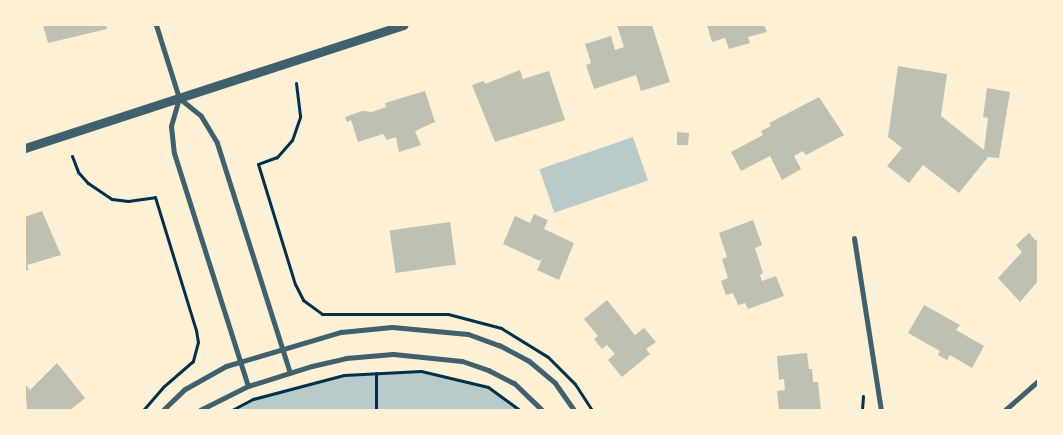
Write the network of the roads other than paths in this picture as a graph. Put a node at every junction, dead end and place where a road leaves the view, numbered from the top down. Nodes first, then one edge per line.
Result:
1 (156, 25) edge
2 (404, 25) edge
3 (179, 98) junction
4 (25, 148) edge
5 (854, 238) dead end
6 (282, 347) junction
7 (240, 361) junction
8 (290, 373) junction
9 (1038, 382) edge
10 (248, 386) junction
11 (163, 410) edge
12 (200, 410) edge
13 (542, 410) edge
14 (574, 410) edge
15 (882, 410) edge
16 (1005, 410) edge

1 - 3 street
2 - 3 street
3 - 4 street
3 - 6 street
3 - 7 street
5 - 15 street
6 - 7 street
6 - 8 street
6 - 14 street
7 - 10 street
7 - 11 street
8 - 10 street
8 - 13 street
9 - 16 street
10 - 12 street

